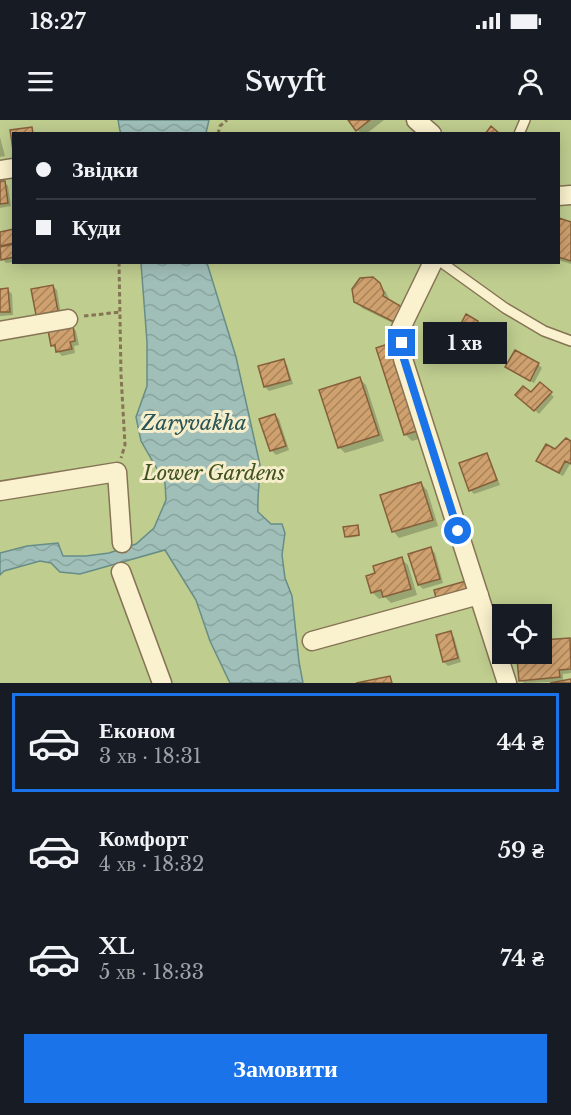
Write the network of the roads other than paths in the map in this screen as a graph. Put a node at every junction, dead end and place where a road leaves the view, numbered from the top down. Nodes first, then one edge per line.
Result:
1 (416, 120) edge
2 (430, 132) edge
3 (432, 264) edge
4 (444, 264) edge
5 (68, 319) road end
6 (0, 331) edge
7 (571, 341) edge
8 (0, 492) edge
9 (123, 543) dead end
10 (121, 572) dead end
11 (479, 595) junction
12 (312, 641) dead end
13 (160, 682) edge
14 (507, 683) edge

1 - 2 street
3 - 11 street
4 - 7 lane
5 - 6 street
8 - 9 street
10 - 13 street
11 - 12 street
11 - 14 street

